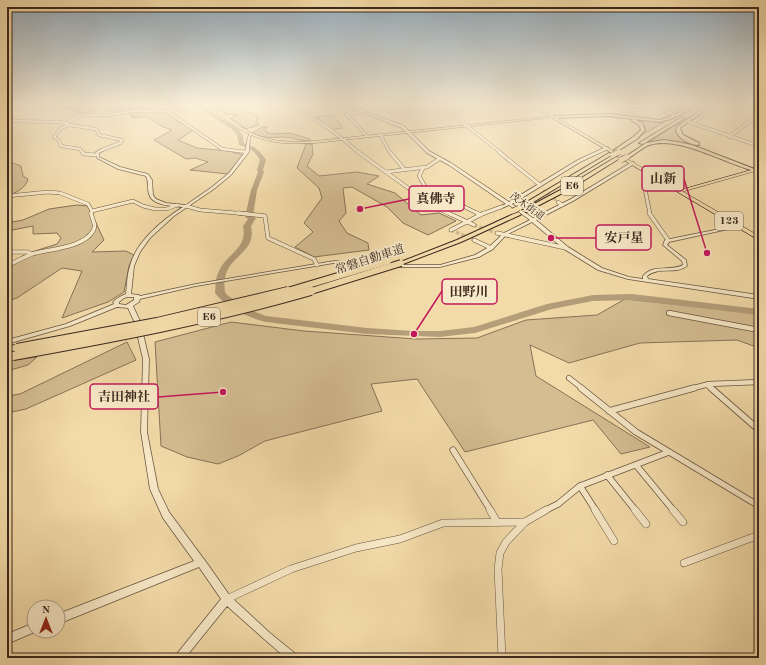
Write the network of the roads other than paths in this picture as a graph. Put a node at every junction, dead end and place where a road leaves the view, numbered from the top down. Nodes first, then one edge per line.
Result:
1 (55, 135) edge
2 (99, 135) edge
3 (201, 135) edge
4 (251, 135) joint
5 (336, 135) edge
6 (373, 135) edge
7 (381, 135) edge
8 (413, 135) edge
9 (479, 135) edge
10 (585, 135) edge
11 (639, 135) edge
12 (648, 135) edge
13 (653, 135) edge
14 (681, 135) edge
15 (367, 136) joint
16 (729, 136) edge
17 (343, 138) junction
18 (759, 146) edge
19 (248, 148) junction
20 (607, 148) junction
21 (102, 150) joint
22 (96, 155) junction
23 (619, 155) junction
24 (439, 159) junction
25 (633, 163) junction
26 (423, 168) junction
27 (404, 169) junction
28 (757, 169) edge
29 (386, 172) junction
30 (652, 175) junction
31 (539, 186) junction
32 (542, 190) tunnel mouth
33 (680, 191) junction
34 (7, 196) edge
35 (558, 202) tunnel mouth
36 (509, 204) junction
37 (177, 205) junction
38 (562, 205) junction
39 (186, 206) junction
40 (501, 207) joint
41 (520, 210) junction
42 (92, 211) junction
43 (480, 215) junction
44 (533, 220) junction
45 (466, 222) junction
46 (474, 225) tunnel mouth
47 (738, 226) junction
48 (451, 230) dead end
49 (498, 232) tunnel mouth
50 (505, 234) junction
51 (759, 238) edge
52 (474, 240) tunnel mouth
53 (668, 240) junction
54 (491, 248) junction
55 (566, 248) junction
56 (7, 252) edge
57 (31, 254) junction
58 (317, 265) junction
59 (7, 266) edge
60 (646, 280) junction
61 (128, 295) junction
62 (759, 297) edge
63 (138, 298) junction
64 (117, 305) junction
65 (130, 306) junction
66 (669, 313) dead end
67 (759, 330) edge
68 (7, 342) edge
69 (11, 352) edge
70 (569, 378) dead end
71 (759, 382) edge
72 (707, 385) junction
73 (609, 411) junction
74 (759, 430) edge
75 (453, 450) dead end
76 (669, 452) junction
77 (636, 465) junction
78 (607, 475) junction
79 (580, 486) junction
80 (759, 506) edge
81 (497, 522) junction
82 (525, 522) junction
83 (683, 522) dead end
84 (646, 524) dead end
85 (759, 535) edge
86 (614, 541) dead end
87 (201, 562) junction
88 (684, 563) dead end
89 (228, 599) junction
90 (66, 616) edge
91 (26, 631) edge
92 (7, 639) edge
93 (179, 658) edge
94 (294, 658) edge
95 (502, 658) edge

1 - 22 street
2 - 21 street
3 - 19 street
4 - 17 main road
4 - 19 street
5 - 17 street
6 - 15 main road
7 - 27 street
8 - 24 street, 茂木街道
9 - 31 street
10 - 20 main road, 123
11 - 23 highway
12 - 23 highway, 常磐自動車道 / E6
13 - 23 highway, 常磐自動車道 / E6
14 - 28 highway
15 - 17 main road
16 - 18 street
17 - 29 street
19 - 39 street
20 - 25 main road, 123
20 - 31 street
21 - 22 street
22 - 37 street
23 - 28 highway
23 - 41 highway, 常磐自動車道 / E6
23 - 41 highway, 常磐自動車道 / E6
24 - 26 street
24 - 36 street, 茂木街道
25 - 30 main road, 123
25 - 38 street
26 - 27 street
26 - 43 street
27 - 29 street
28 - 33 main road
29 - 45 street
30 - 33 main road, 123
30 - 53 street
31 - 32 street
31 - 36 street
33 - 47 main road, 123
34 - 42 street
35 - 38 street
36 - 40 street
36 - 44 street, 茂木街道
37 - 39 street
37 - 42 street
38 - 44 street
39 - 58 street
39 - 61 street
40 - 43 street
41 - 69 highway, 常磐自動車道 / E6, bridge
42 - 57 street
43 - 45 street
44 - 50 street
44 - 55 street, 茂木街道
45 - 46 street
45 - 48 street
47 - 51 main road, 123
47 - 53 street
49 - 50 street
50 - 54 street
50 - 55 street
52 - 54 street
53 - 60 street
54 - 58 street
55 - 60 street, 茂木街道
56 - 57 street
57 - 59 street
58 - 63 street
60 - 62 street, 茂木街道
61 - 63 street
61 - 64 street
63 - 65 street
64 - 65 street
64 - 68 street
65 - 87 street
66 - 67 street
70 - 73 street
71 - 72 street
72 - 73 street
72 - 74 street
73 - 76 street
75 - 81 street
76 - 77 street
76 - 80 street
77 - 78 street
77 - 83 street
78 - 79 street
78 - 84 street
79 - 82 street
79 - 86 street
81 - 82 street
81 - 89 street
82 - 95 street
85 - 88 street
87 - 89 street
87 - 90 street
89 - 93 street
89 - 94 street
91 - 92 street

